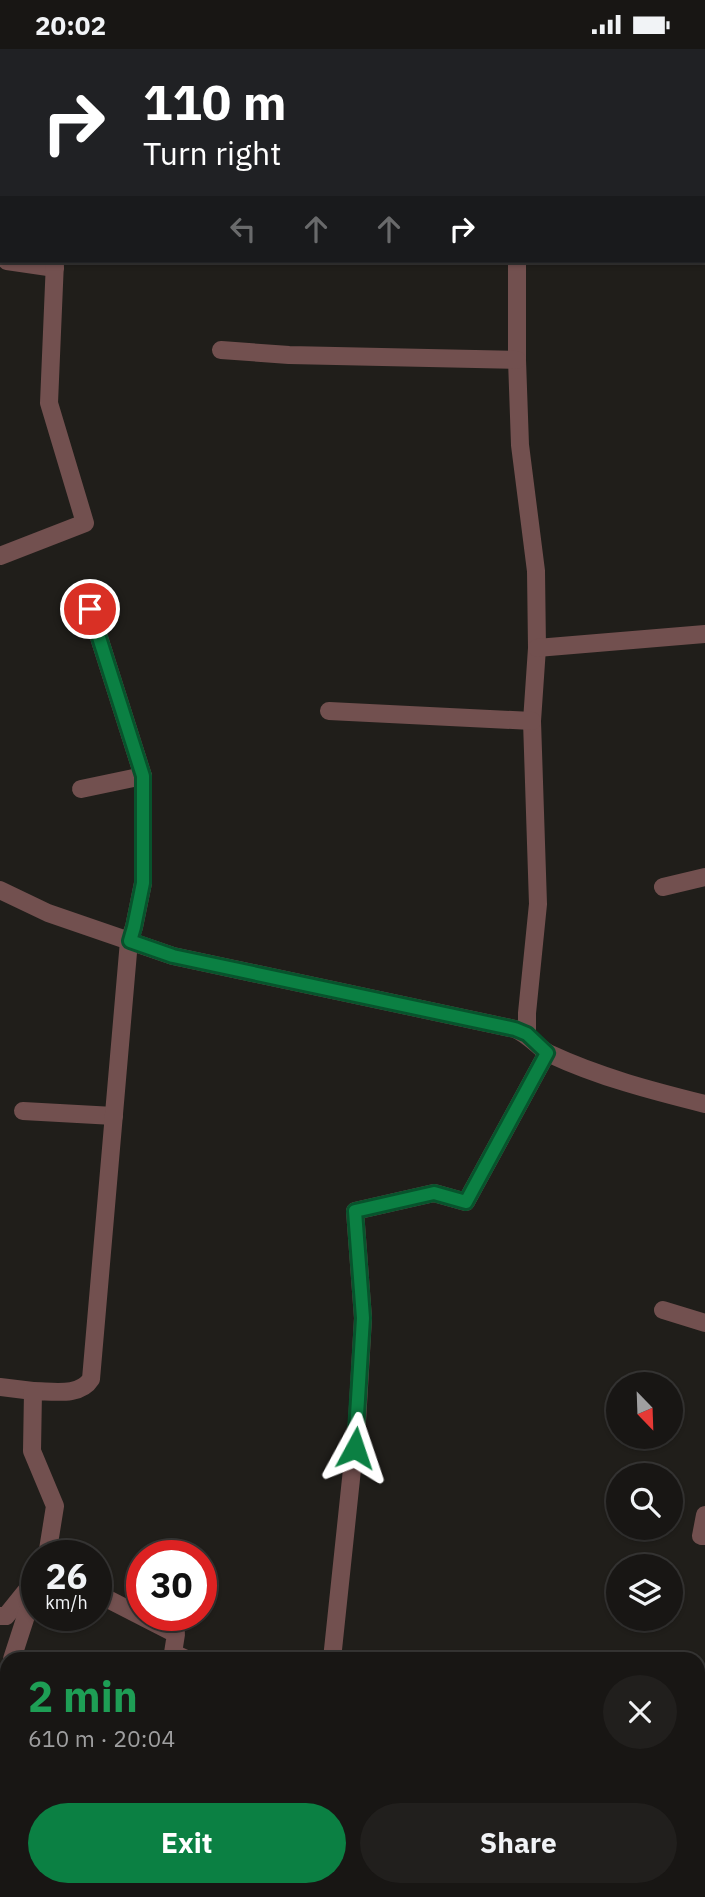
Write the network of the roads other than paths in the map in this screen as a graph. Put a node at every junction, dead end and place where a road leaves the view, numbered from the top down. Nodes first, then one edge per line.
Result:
1 (34, 263) edge
2 (517, 263) edge
3 (55, 265) edge
4 (221, 350) dead end
5 (517, 359) junction
6 (0, 556) edge
7 (90, 609) dead end
8 (705, 634) edge
9 (537, 648) junction
10 (329, 711) dead end
11 (532, 721) junction
12 (143, 776) junction
13 (81, 789) dead end
14 (705, 877) edge
15 (663, 887) dead end
16 (0, 890) edge
17 (130, 941) junction
18 (527, 1034) junction
19 (547, 1053) junction
20 (705, 1104) edge
21 (23, 1111) dead end
22 (114, 1116) junction
23 (663, 1310) dead end
24 (705, 1323) edge
25 (0, 1387) edge
26 (33, 1391) junction
27 (705, 1515) edge
28 (705, 1536) edge
29 (50, 1540) edge
30 (21, 1599) edge
31 (112, 1601) edge
32 (0, 1616) edge
33 (21, 1631) edge
34 (14, 1652) edge
35 (173, 1652) edge
36 (333, 1652) edge

1 - 3 street
2 - 5 street
3 - 6 street
4 - 5 street
5 - 9 street
7 - 12 street
8 - 9 street
9 - 11 street
10 - 11 street
11 - 18 street
12 - 13 street
12 - 17 street
14 - 15 street
16 - 17 street
17 - 18 street
17 - 22 street
18 - 19 street
19 - 20 street
19 - 36 street
21 - 22 street
22 - 26 street
23 - 24 street
25 - 26 street
26 - 29 street
27 - 28 street
30 - 32 street
31 - 35 street
33 - 34 street

